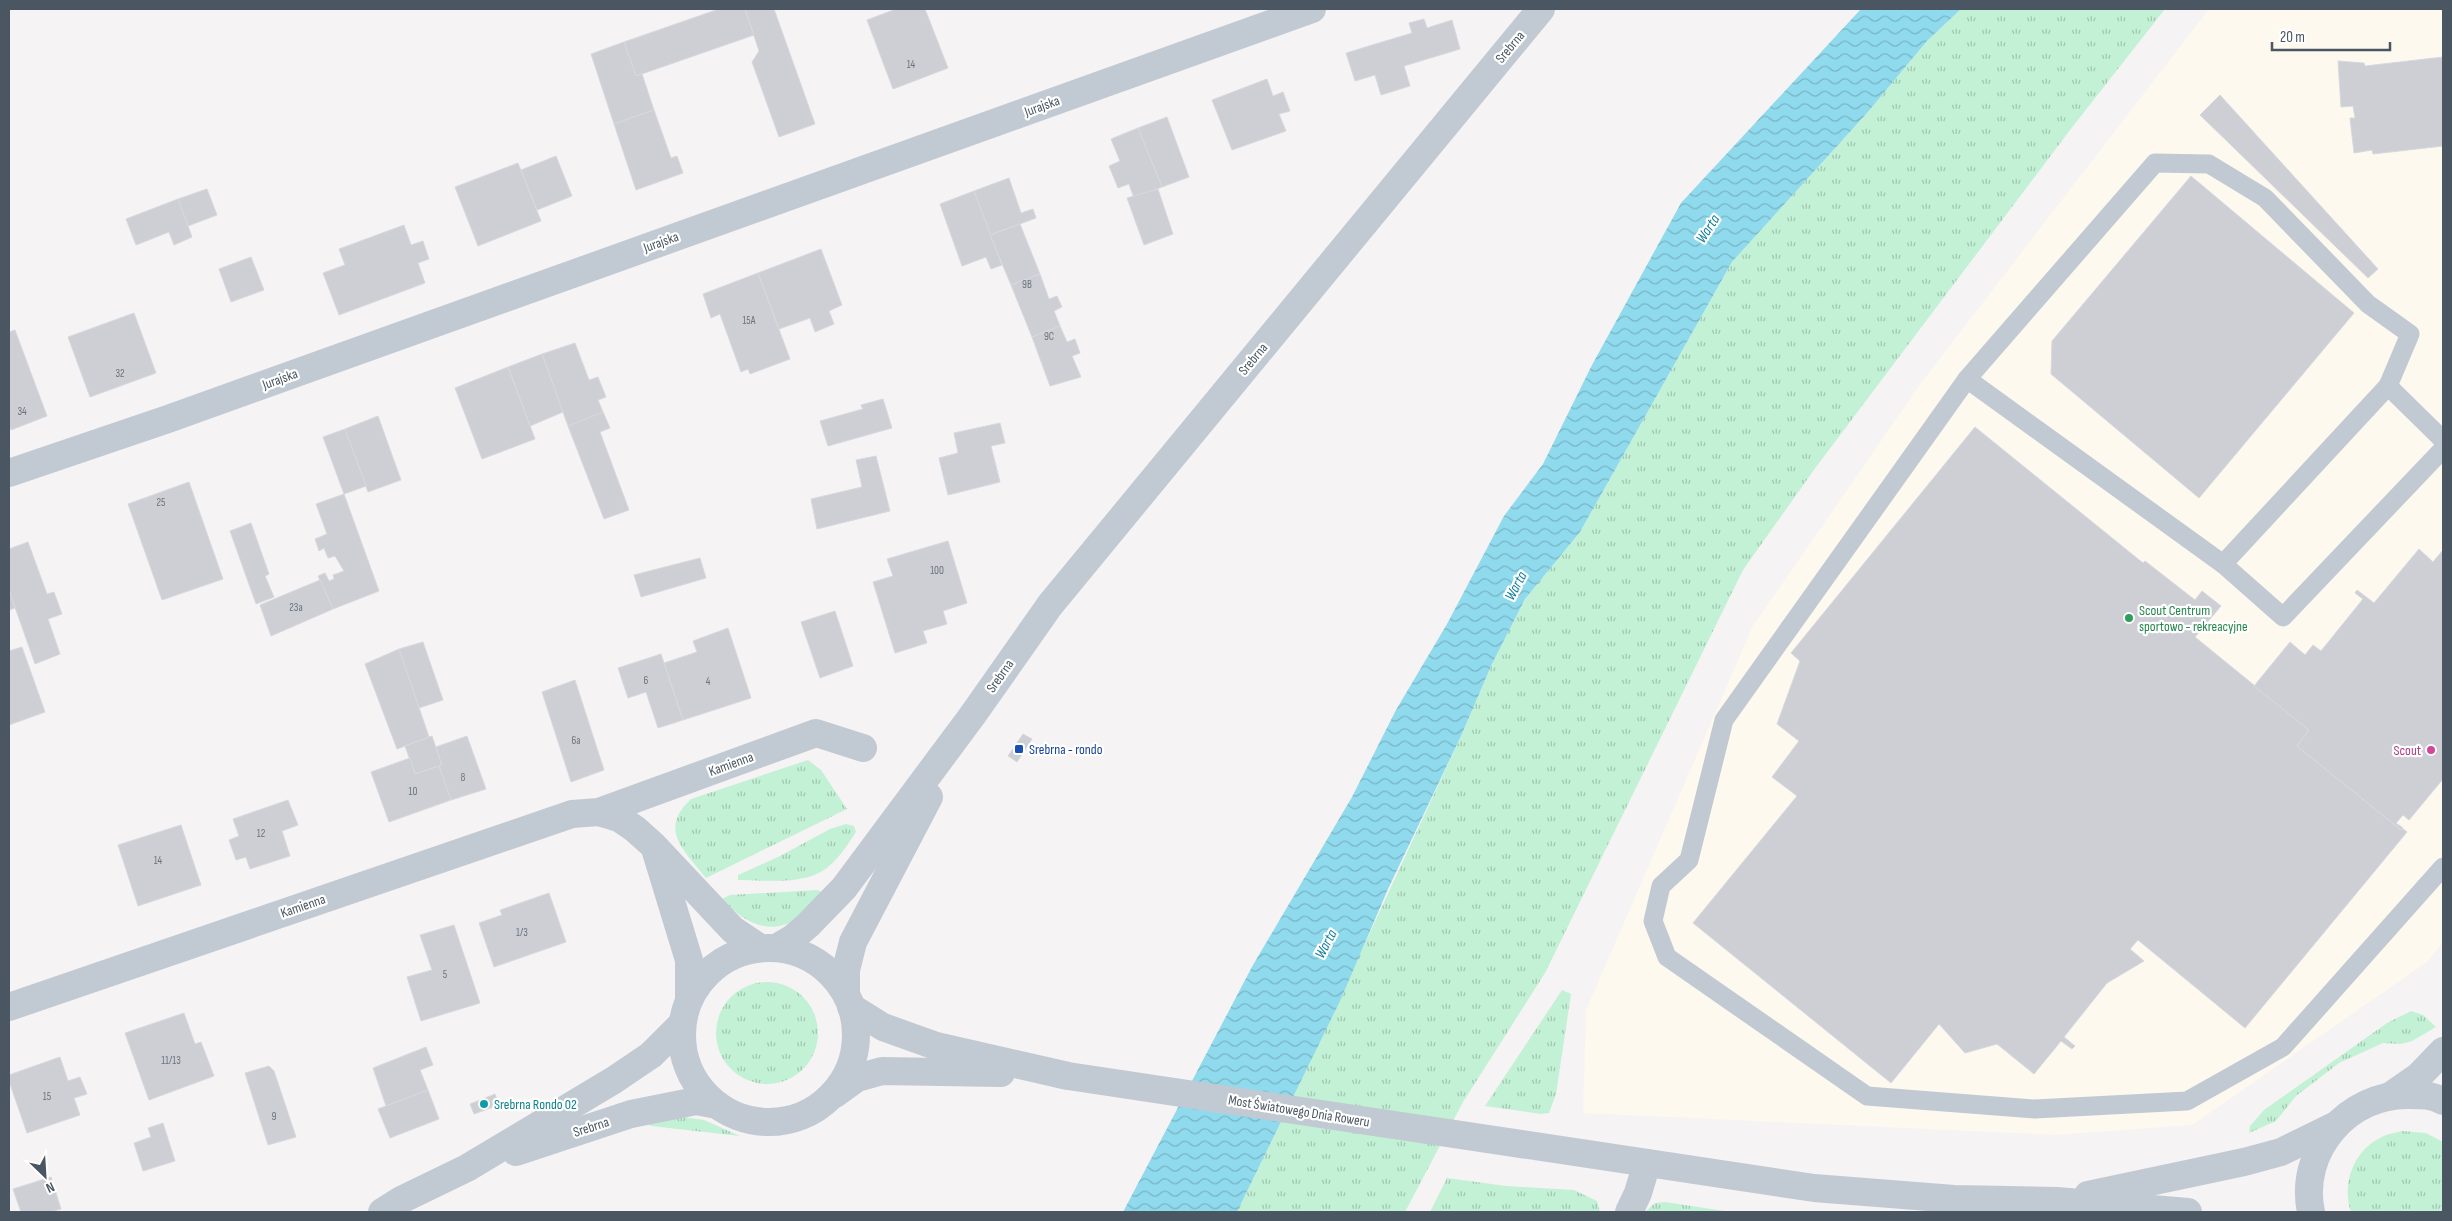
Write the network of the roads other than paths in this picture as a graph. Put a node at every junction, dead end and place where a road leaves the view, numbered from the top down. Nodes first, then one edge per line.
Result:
1 (1312, 9) edge
2 (1542, 9) edge
3 (1966, 379) junction
4 (2388, 386) junction
5 (2443, 440) edge
6 (2443, 449) edge
7 (9, 474) edge
8 (2223, 564) junction
9 (972, 716) junction
10 (863, 748) dead end
11 (599, 812) junction
12 (654, 846) junction
13 (2443, 867) edge
14 (768, 948) junction
15 (849, 1000) junction
16 (9, 1007) edge
17 (686, 1011) junction
18 (2443, 1051) edge
19 (1068, 1076) junction
20 (2393, 1094) junction
21 (833, 1095) junction
22 (2443, 1101) edge
23 (717, 1105) junction
24 (2334, 1126) junction
25 (1647, 1163) junction
26 (467, 1168) junction
27 (2057, 1201) junction
28 (382, 1212) edge
29 (1629, 1212) edge
30 (2188, 1212) edge
31 (2311, 1212) edge

1 - 7 street, Jurajska
2 - 9 street, Srebrna
3 - 4 lane
3 - 8 lane
3 - 13 lane
4 - 5 lane
4 - 8 lane
6 - 8 lane
9 - 14 street, Srebrna
9 - 15 street, Srebrna
10 - 11 street, Kamienna
11 - 12 street, Kamienna
11 - 16 street, Kamienna
12 - 14 street, Kamienna
12 - 17 street
14 - 15 street
14 - 17 street
15 - 19 street
15 - 21 street
17 - 23 street
17 - 26 street, Srebrna
18 - 20 street
19 - 21 street
19 - 25 street, Most Światowego Dnia Roweru
20 - 22 street
20 - 24 street
21 - 23 street
23 - 26 street, Srebrna
24 - 27 street
24 - 31 street
25 - 27 street, Most Światowego Dnia Roweru
25 - 29 street
26 - 28 street, Srebrna
27 - 30 street

